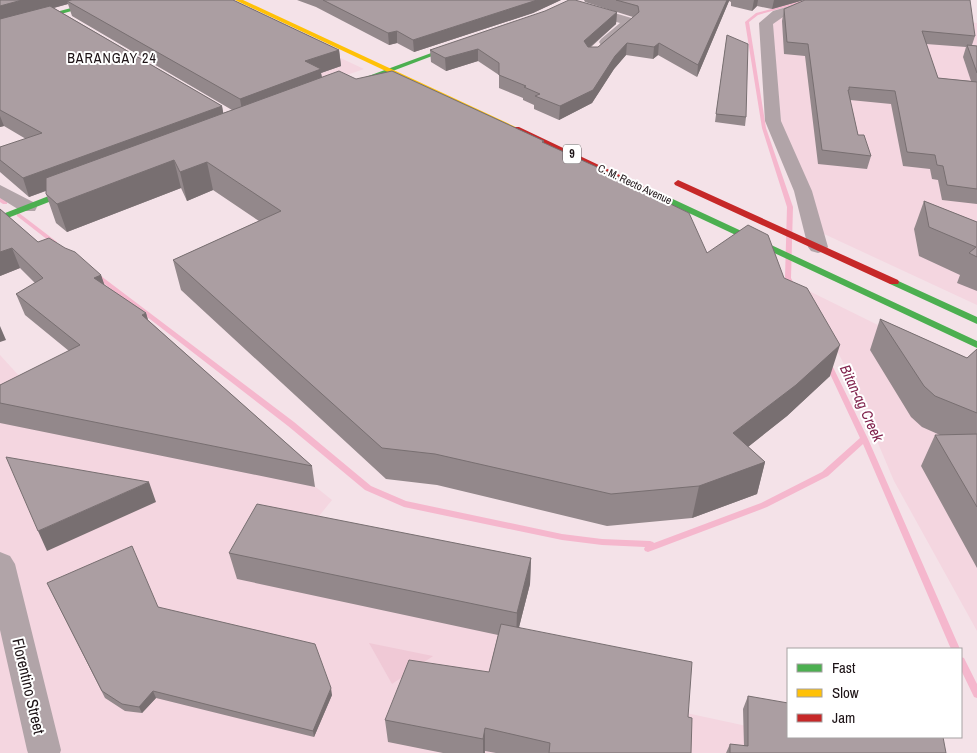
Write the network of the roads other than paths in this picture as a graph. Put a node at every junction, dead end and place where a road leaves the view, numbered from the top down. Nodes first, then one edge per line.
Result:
1 (108, 0) edge
2 (238, 0) edge
3 (823, 0) edge
4 (577, 6) edge
5 (57, 14) junction
6 (72, 23) edge
7 (0, 28) edge
8 (482, 37) edge
9 (592, 54) edge
10 (396, 56) dead end
11 (408, 62) junction
12 (388, 70) junction
13 (427, 70) dead end
14 (325, 94) edge
15 (670, 180) dead end
16 (93, 182) edge
17 (0, 190) edge
18 (28, 207) junction
19 (0, 218) edge
20 (814, 245) junction
21 (977, 321) edge
22 (977, 345) edge
23 (0, 564) edge
24 (46, 752) edge

1 - 5 main road
2 - 12 main road, C. M. Recto Avenue / 9
3 - 20 street
4 - 9 street
5 - 6 street
5 - 7 main road
8 - 11 main road
10 - 11 main road
11 - 12 main road
11 - 13 main road
12 - 14 main road
12 - 22 main road, C. M. Recto Avenue / 9
15 - 20 main road, C. M. Recto Avenue
16 - 18 main road
17 - 18 street
18 - 19 main road
20 - 21 main road, C. M. Recto Avenue
23 - 24 street, Florentino Street

